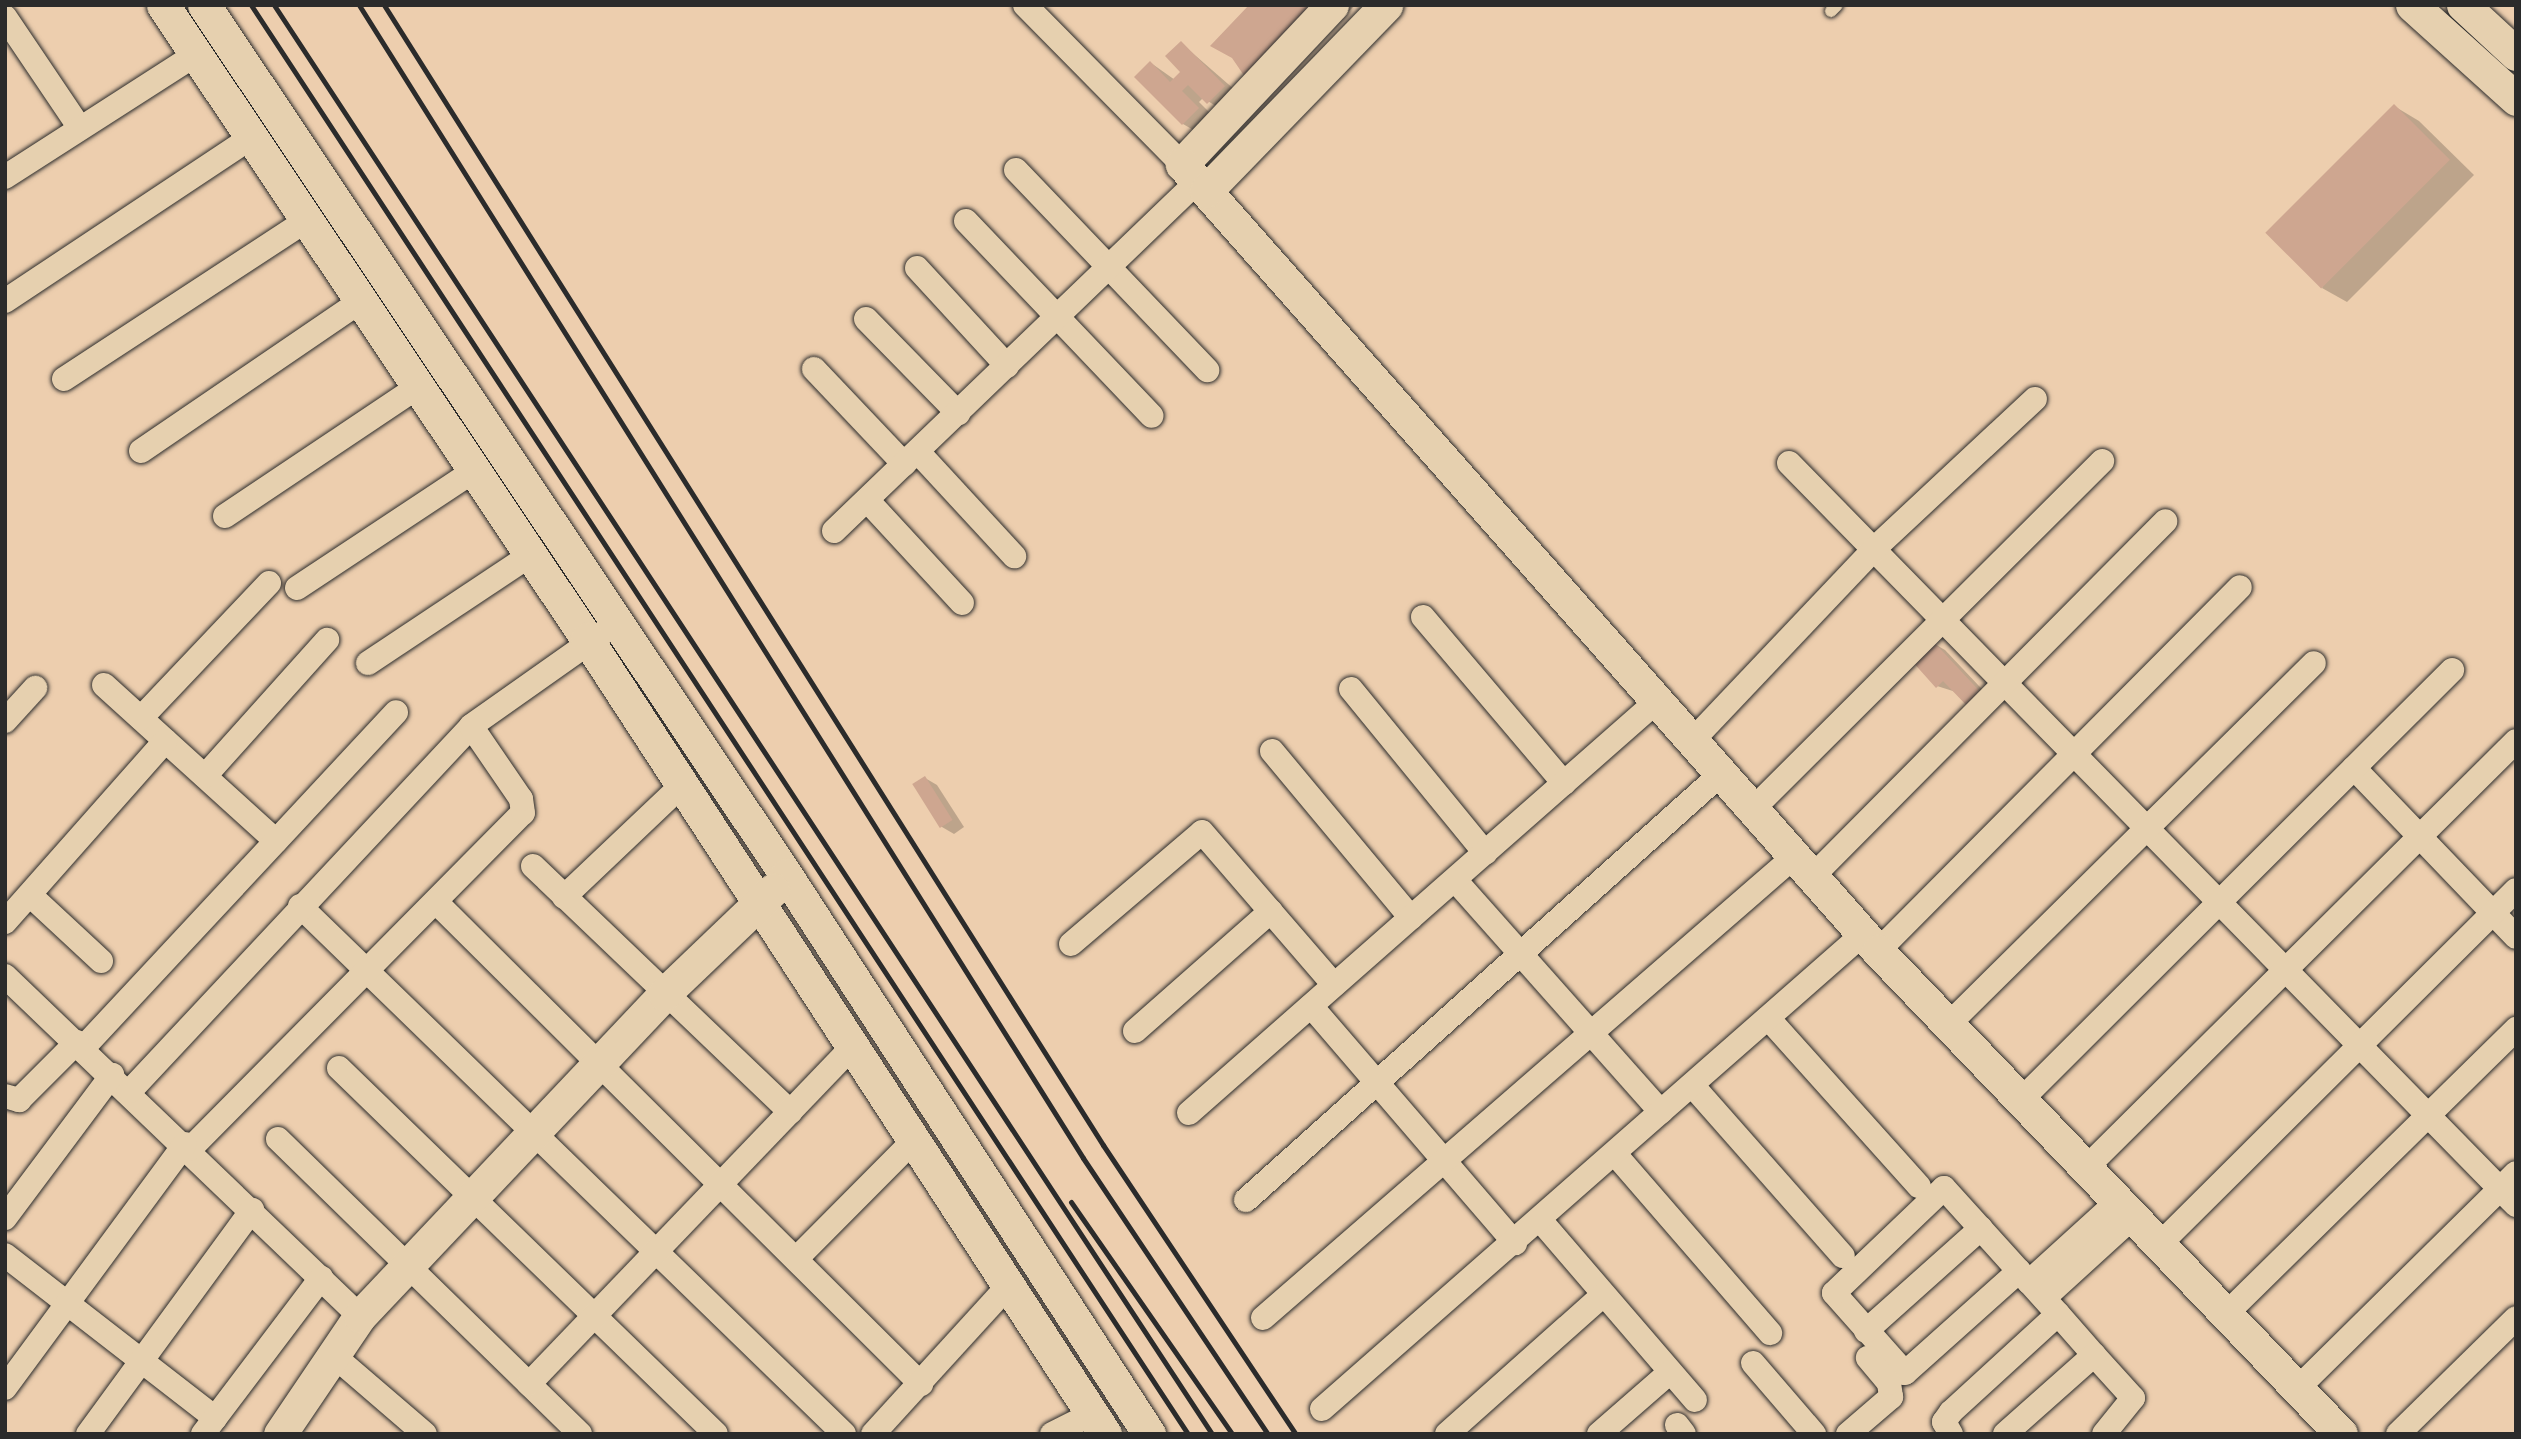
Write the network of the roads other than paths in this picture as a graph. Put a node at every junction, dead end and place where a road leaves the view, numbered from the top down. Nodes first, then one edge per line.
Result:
1 (163, 5) edge
2 (204, 5) edge
3 (1025, 5) edge
4 (1332, 5) edge
5 (1386, 5) edge
6 (2412, 5) edge
7 (2463, 5) edge
8 (5, 17) edge
9 (2516, 54) edge
10 (195, 55) junction
11 (2516, 99) edge
12 (80, 128) junction
13 (253, 137) junction
14 (1016, 170) dead end
15 (5, 177) edge
16 (1195, 179) junction
17 (307, 220) junction
18 (966, 221) dead end
19 (918, 268) dead end
20 (1112, 268) junction
21 (5, 301) edge
22 (362, 301) junction
23 (1058, 318) junction
24 (866, 319) dead end
25 (1007, 366) junction
26 (814, 369) dead end
27 (1207, 370) dead end
28 (64, 379) dead end
29 (416, 388) junction
30 (2035, 399) dead end
31 (958, 413) junction
32 (1152, 416) dead end
33 (141, 451) dead end
34 (911, 458) junction
35 (2102, 461) dead end
36 (1789, 463) dead end
37 (472, 472) junction
38 (867, 500) junction
39 (225, 516) dead end
40 (2165, 521) dead end
41 (834, 531) dead end
42 (1874, 550) junction
43 (529, 556) junction
44 (1014, 556) dead end
45 (269, 583) dead end
46 (2240, 587) dead end
47 (297, 588) dead end
48 (961, 603) dead end
49 (1423, 617) dead end
50 (1943, 620) junction
51 (617, 623) junction
52 (587, 639) junction
53 (327, 640) dead end
54 (368, 663) dead end
55 (2314, 663) dead end
56 (2452, 670) dead end
57 (2005, 683) junction
58 (104, 685) dead end
59 (36, 688) dead end
60 (1350, 690) dead end
61 (1657, 701) junction
62 (396, 712) dead end
63 (141, 718) junction
64 (5, 720) edge
65 (471, 726) junction
66 (165, 741) junction
67 (1692, 741) junction
68 (2516, 741) edge
69 (1272, 751) dead end
70 (2074, 754) junction
71 (2354, 768) junction
72 (1723, 772) junction
73 (205, 776) junction
74 (1564, 783) junction
75 (681, 787) junction
76 (1753, 809) junction
77 (2147, 828) junction
78 (2421, 839) junction
79 (276, 841) junction
80 (1485, 853) junction
81 (1805, 865) junction
82 (533, 866) dead end
83 (786, 875) junction
84 (1455, 880) junction
85 (2516, 890) edge
86 (30, 895) junction
87 (564, 897) junction
88 (436, 902) junction
89 (2219, 902) junction
90 (300, 906) junction
91 (759, 906) junction
92 (1271, 911) junction
93 (2493, 913) junction
94 (1411, 918) junction
95 (5, 922) edge
96 (2516, 937) edge
97 (1870, 943) junction
98 (1071, 944) dead end
99 (1521, 953) junction
100 (101, 961) dead end
101 (367, 971) junction
102 (2288, 972) junction
103 (5, 976) edge
104 (1334, 985) junction
105 (664, 994) junction
106 (1311, 1006) junction
107 (1768, 1018) junction
108 (1949, 1024) junction
109 (2516, 1029) edge
110 (1135, 1031) dead end
111 (1591, 1032) junction
112 (80, 1045) junction
113 (2359, 1046) junction
114 (852, 1047) junction
115 (601, 1065) junction
116 (339, 1068) dead end
117 (1378, 1082) junction
118 (121, 1083) junction
119 (1692, 1085) junction
120 (5, 1096) edge
121 (2021, 1100) junction
122 (789, 1112) junction
123 (1661, 1112) junction
124 (1189, 1114) dead end
125 (2428, 1115) junction
126 (538, 1134) junction
127 (278, 1139) dead end
128 (913, 1141) junction
129 (187, 1146) junction
130 (1615, 1154) junction
131 (1445, 1160) junction
132 (2085, 1169) junction
133 (720, 1184) junction
134 (1919, 1186) dead end
135 (2510, 1189) edge
136 (472, 1200) junction
137 (1246, 1200) dead end
138 (253, 1210) junction
139 (2124, 1210) junction
140 (5, 1218) edge
141 (1541, 1221) junction
142 (1981, 1228) junction
143 (1515, 1242) junction
144 (2159, 1245) junction
145 (656, 1251) junction
146 (5, 1255) edge
147 (1843, 1256) dead end
148 (796, 1259) junction
149 (408, 1266) junction
150 (321, 1278) junction
151 (1008, 1286) junction
152 (2037, 1291) junction
153 (1602, 1294) junction
154 (69, 1301) junction
155 (1821, 1303) dead end
156 (2226, 1314) junction
157 (360, 1316) junction
158 (594, 1316) junction
159 (1263, 1318) dead end
160 (2516, 1318) edge
161 (1866, 1331) junction
162 (1770, 1333) dead end
163 (333, 1355) junction
164 (2094, 1355) junction
165 (142, 1360) junction
166 (1753, 1363) dead end
167 (1670, 1372) junction
168 (529, 1384) junction
169 (921, 1384) junction
170 (5, 1388) edge
171 (2298, 1388) junction
172 (1695, 1400) dead end
173 (1322, 1409) dead end
174 (1098, 1424) edge
175 (209, 1426) edge
176 (88, 1434) edge
177 (280, 1434) edge
178 (425, 1434) edge
179 (580, 1434) edge
180 (716, 1434) edge
181 (844, 1434) edge
182 (873, 1434) edge
183 (1052, 1434) edge
184 (1149, 1434) edge
185 (1447, 1434) edge
186 (1600, 1434) edge
187 (1814, 1434) edge
188 (1848, 1434) edge
189 (1951, 1434) edge
190 (2005, 1434) edge
191 (2104, 1434) edge
192 (2341, 1434) edge
193 (2398, 1434) edge

1 - 10 street
2 - 51 street
3 - 16 street
4 - 16 street
5 - 16 street
6 - 11 street
7 - 9 street
8 - 12 street
10 - 12 street
10 - 13 street
12 - 15 street
13 - 17 street
13 - 21 street
14 - 20 street
16 - 20 street
16 - 61 street
17 - 22 street
17 - 28 street
18 - 23 street
19 - 25 street
20 - 23 street
20 - 27 street
22 - 29 street
22 - 33 street
23 - 25 street
23 - 32 street
24 - 31 street
25 - 31 street
26 - 34 street
29 - 37 street
29 - 39 street
30 - 42 street
31 - 34 street
34 - 38 street
34 - 44 street
35 - 50 street
36 - 42 street
37 - 43 street
37 - 47 street
38 - 41 street
38 - 48 street
40 - 57 street
42 - 50 street
42 - 67 street
43 - 52 street
43 - 54 street
45 - 63 street
46 - 70 street
49 - 74 street
50 - 57 street
50 - 76 street
51 - 52 street
51 - 83 street
52 - 65 street
52 - 75 street
53 - 73 street
55 - 77 street
56 - 71 street
57 - 70 street
57 - 81 street
58 - 63 street
59 - 64 street
60 - 80 street
61 - 67 street
61 - 74 street
62 - 79 street
63 - 66 street
65 - 88 street
65 - 90 street
66 - 73 street
66 - 86 street
67 - 72 street
68 - 78 street
69 - 94 street
70 - 77 street
70 - 97 street
71 - 78 street
71 - 89 street
72 - 76 street
72 - 99 street
73 - 79 street
74 - 80 street
75 - 87 street
75 - 91 street
76 - 81 street
77 - 89 street
77 - 108 street
78 - 93 street
78 - 102 street
79 - 112 street
80 - 84 street
81 - 97 street
81 - 111 street
82 - 87 street
83 - 91 street
83 - 184 street
84 - 94 street
84 - 99 street
85 - 93 street
86 - 95 street
86 - 100 street
87 - 105 street
88 - 101 street
88 - 115 street
89 - 102 street
89 - 121 street
90 - 101 street
90 - 118 street
91 - 105 street
91 - 114 street
92 - 98 street
92 - 104 street
92 - 110 street
93 - 96 street
93 - 113 street
94 - 104 street
97 - 107 street
97 - 108 street
99 - 111 street
99 - 117 street
101 - 126 street
101 - 129 street
102 - 113 street
102 - 132 street
103 - 112 street
104 - 106 street
105 - 115 street
105 - 122 street
106 - 117 street
106 - 124 street
107 - 119 street
107 - 134 street
108 - 121 street
109 - 125 street
111 - 123 street
111 - 131 street
112 - 118 street
112 - 120 street
113 - 125 street
113 - 144 street
114 - 122 street
114 - 128 street
115 - 126 street
115 - 133 street
116 - 136 street
117 - 131 street
117 - 137 street
118 - 129 street
118 - 140 street
119 - 123 street
119 - 147 street
121 - 132 street
122 - 133 street
123 - 130 street
125 - 135 street
125 - 156 street
126 - 136 street
126 - 145 street
127 - 149 street
128 - 148 street
128 - 151 street
129 - 138 street
129 - 154 street
130 - 141 street
130 - 162 street
131 - 143 street
131 - 159 street
132 - 139 street
133 - 145 street
133 - 148 street
135 - 171 street
136 - 149 street
136 - 158 street
138 - 150 street
138 - 165 street
139 - 144 street
139 - 152 street
141 - 143 street
141 - 153 street
142 - 152 street
142 - 161 street
142 - 161 street
143 - 173 street
144 - 156 street
145 - 158 street
145 - 181 street
146 - 154 street
148 - 169 street
149 - 157 street
149 - 168 street
150 - 157 street
150 - 175 street
151 - 169 street
151 - 174 street
152 - 161 street
152 - 164 street
152 - 189 street
153 - 167 street
153 - 185 street
154 - 165 street
154 - 170 street
155 - 188 street
156 - 171 street
157 - 163 street
158 - 168 street
158 - 180 street
160 - 193 street
163 - 177 street
163 - 178 street
164 - 190 street
164 - 191 street
165 - 175 street
165 - 176 street
166 - 187 street
167 - 172 street
167 - 186 street
168 - 179 street
169 - 182 street
171 - 192 street
174 - 183 street

